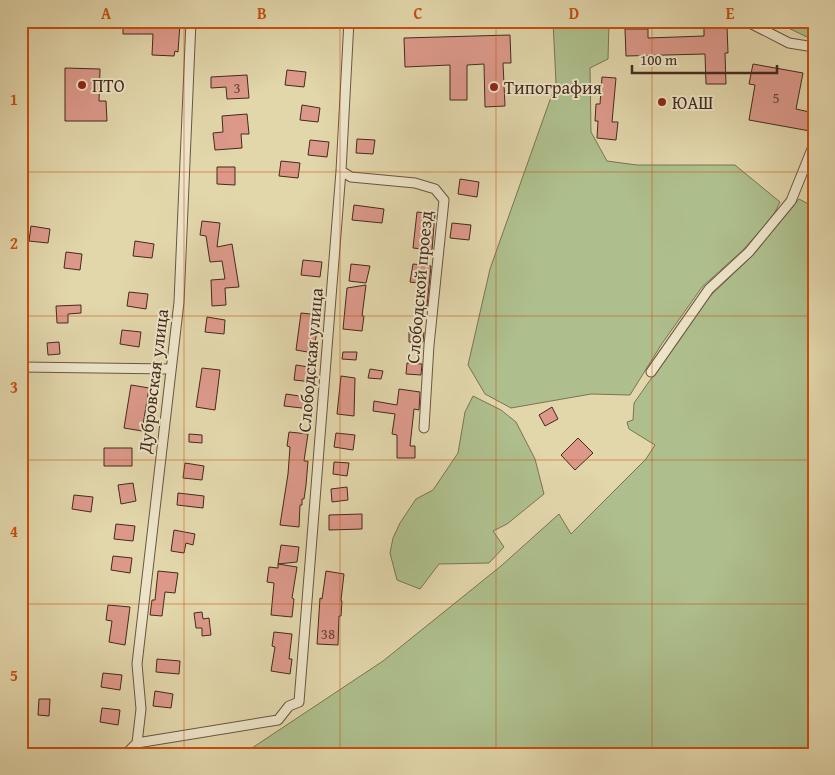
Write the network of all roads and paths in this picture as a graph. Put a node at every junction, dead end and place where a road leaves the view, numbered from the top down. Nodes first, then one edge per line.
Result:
1 (191, 21) edge
2 (349, 21) edge
3 (746, 21) edge
4 (814, 47) edge
5 (814, 144) edge
6 (341, 170) junction
7 (21, 367) edge
8 (171, 369) junction
9 (650, 372) dead end
10 (424, 428) dead end
11 (137, 743) junction
12 (126, 754) edge

1 - 8 street, Дубровская улица
2 - 6 street, Слободская улица
3 - 4 street
5 - 9 street
6 - 10 street, Слободской проезд
6 - 11 street, Слободская улица
7 - 8 street
8 - 11 street, Дубровская улица
11 - 12 street

